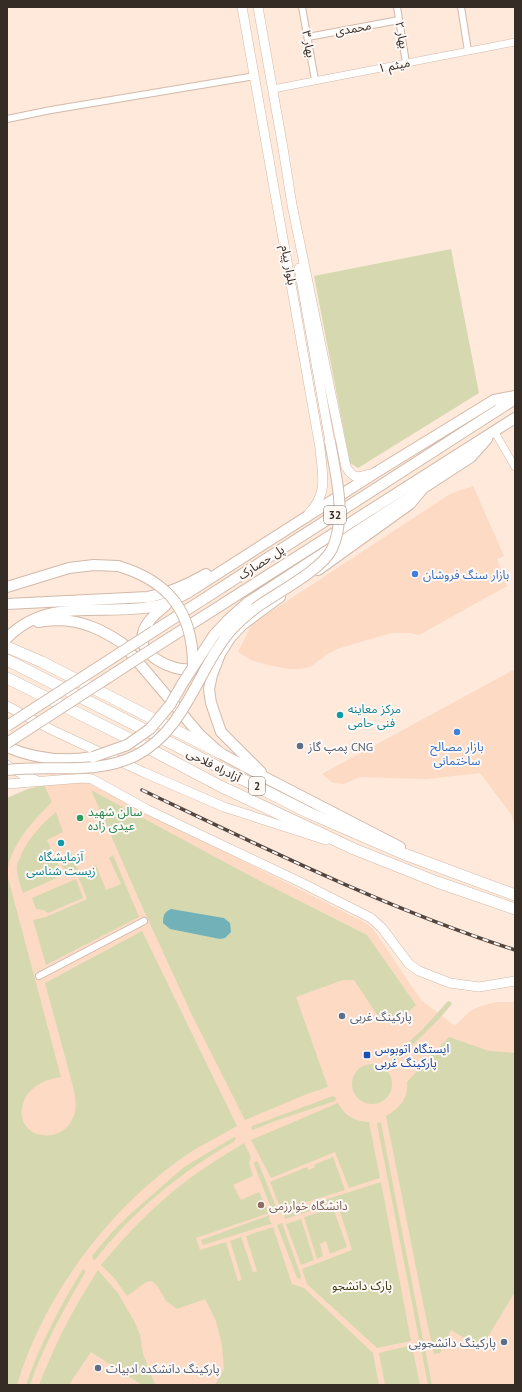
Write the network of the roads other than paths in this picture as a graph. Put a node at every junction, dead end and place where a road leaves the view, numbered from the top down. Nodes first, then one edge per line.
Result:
1 (242, 7) edge
2 (258, 7) edge
3 (302, 7) edge
4 (397, 7) edge
5 (461, 7) edge
6 (399, 20) junction
7 (308, 37) junction
8 (515, 42) edge
9 (468, 51) junction
10 (406, 63) junction
11 (255, 76) junction
12 (315, 80) junction
13 (273, 88) junction
14 (7, 119) edge
15 (292, 205) junction
16 (515, 396) edge
17 (515, 399) edge
18 (515, 418) edge
19 (494, 431) junction
20 (330, 442) joint
21 (342, 446) junction
22 (320, 448) junction
23 (346, 467) junction
24 (515, 467) edge
25 (375, 473) junction
26 (322, 475) junction
27 (425, 486) junction
28 (304, 518) junction
29 (224, 570) junction
30 (7, 587) edge
31 (168, 603) junction
32 (7, 604) edge
33 (23, 624) junction
34 (7, 638) edge
35 (7, 647) edge
36 (220, 654) junction
37 (7, 660) edge
38 (7, 678) edge
39 (189, 700) junction
40 (7, 706) edge
41 (7, 726) edge
42 (7, 743) edge
43 (7, 747) edge
44 (220, 753) junction
45 (7, 765) edge
46 (7, 770) edge
47 (270, 780) junction
48 (38, 781) junction
49 (7, 784) edge
50 (354, 849) junction
51 (436, 865) junction
52 (515, 895) edge
53 (515, 909) edge
54 (144, 921) dead end
55 (39, 976) dead end
56 (515, 981) edge

1 - 11 main road, بلوار پیام
2 - 13 main road, بلوار پیام
3 - 7 street, بهار ۳
4 - 6 street, بهار ۲
5 - 9 street
6 - 7 street, محمدی
6 - 10 street, بهار ۲
7 - 12 street, بهار ۳
8 - 9 street, میثم ۱
9 - 10 street, میثم ۱
10 - 12 street, میثم ۱
11 - 14 street
11 - 22 main road, بلوار پیام
12 - 13 street, میثم ۱
13 - 15 main road, بلوار پیام
15 - 20 main road
15 - 21 main road, بلوار پیام
16 - 25 highway
17 - 41 highway, پل حصارک / 32, bridge
18 - 19 highway, 32
19 - 24 street
19 - 27 highway
19 - 42 highway, پل حصارک / 32, bridge
20 - 39 highway, bridge
21 - 22 main road
21 - 23 main road, بلوار پیام
22 - 26 main road, بلوار پیام
23 - 25 main road
23 - 26 main road
25 - 28 highway
26 - 28 main road, بلوار پیام
27 - 36 highway
27 - 43 highway, bridge
28 - 29 highway
29 - 31 highway
29 - 32 highway
30 - 39 highway, bridge
31 - 33 highway
31 - 36 highway
33 - 34 highway
33 - 44 highway
35 - 44 highway
36 - 47 highway
37 - 51 highway, آزادراه فلاحی / 2
38 - 50 highway, آزادراه فلاحی / 2
39 - 46 highway, bridge
40 - 50 main road
44 - 47 highway
45 - 48 main road
47 - 51 highway
48 - 49 main road
48 - 56 main road
50 - 53 highway, آزادراه فلاحی / 2
51 - 52 highway, آزادراه فلاحی / 2
54 - 55 street

